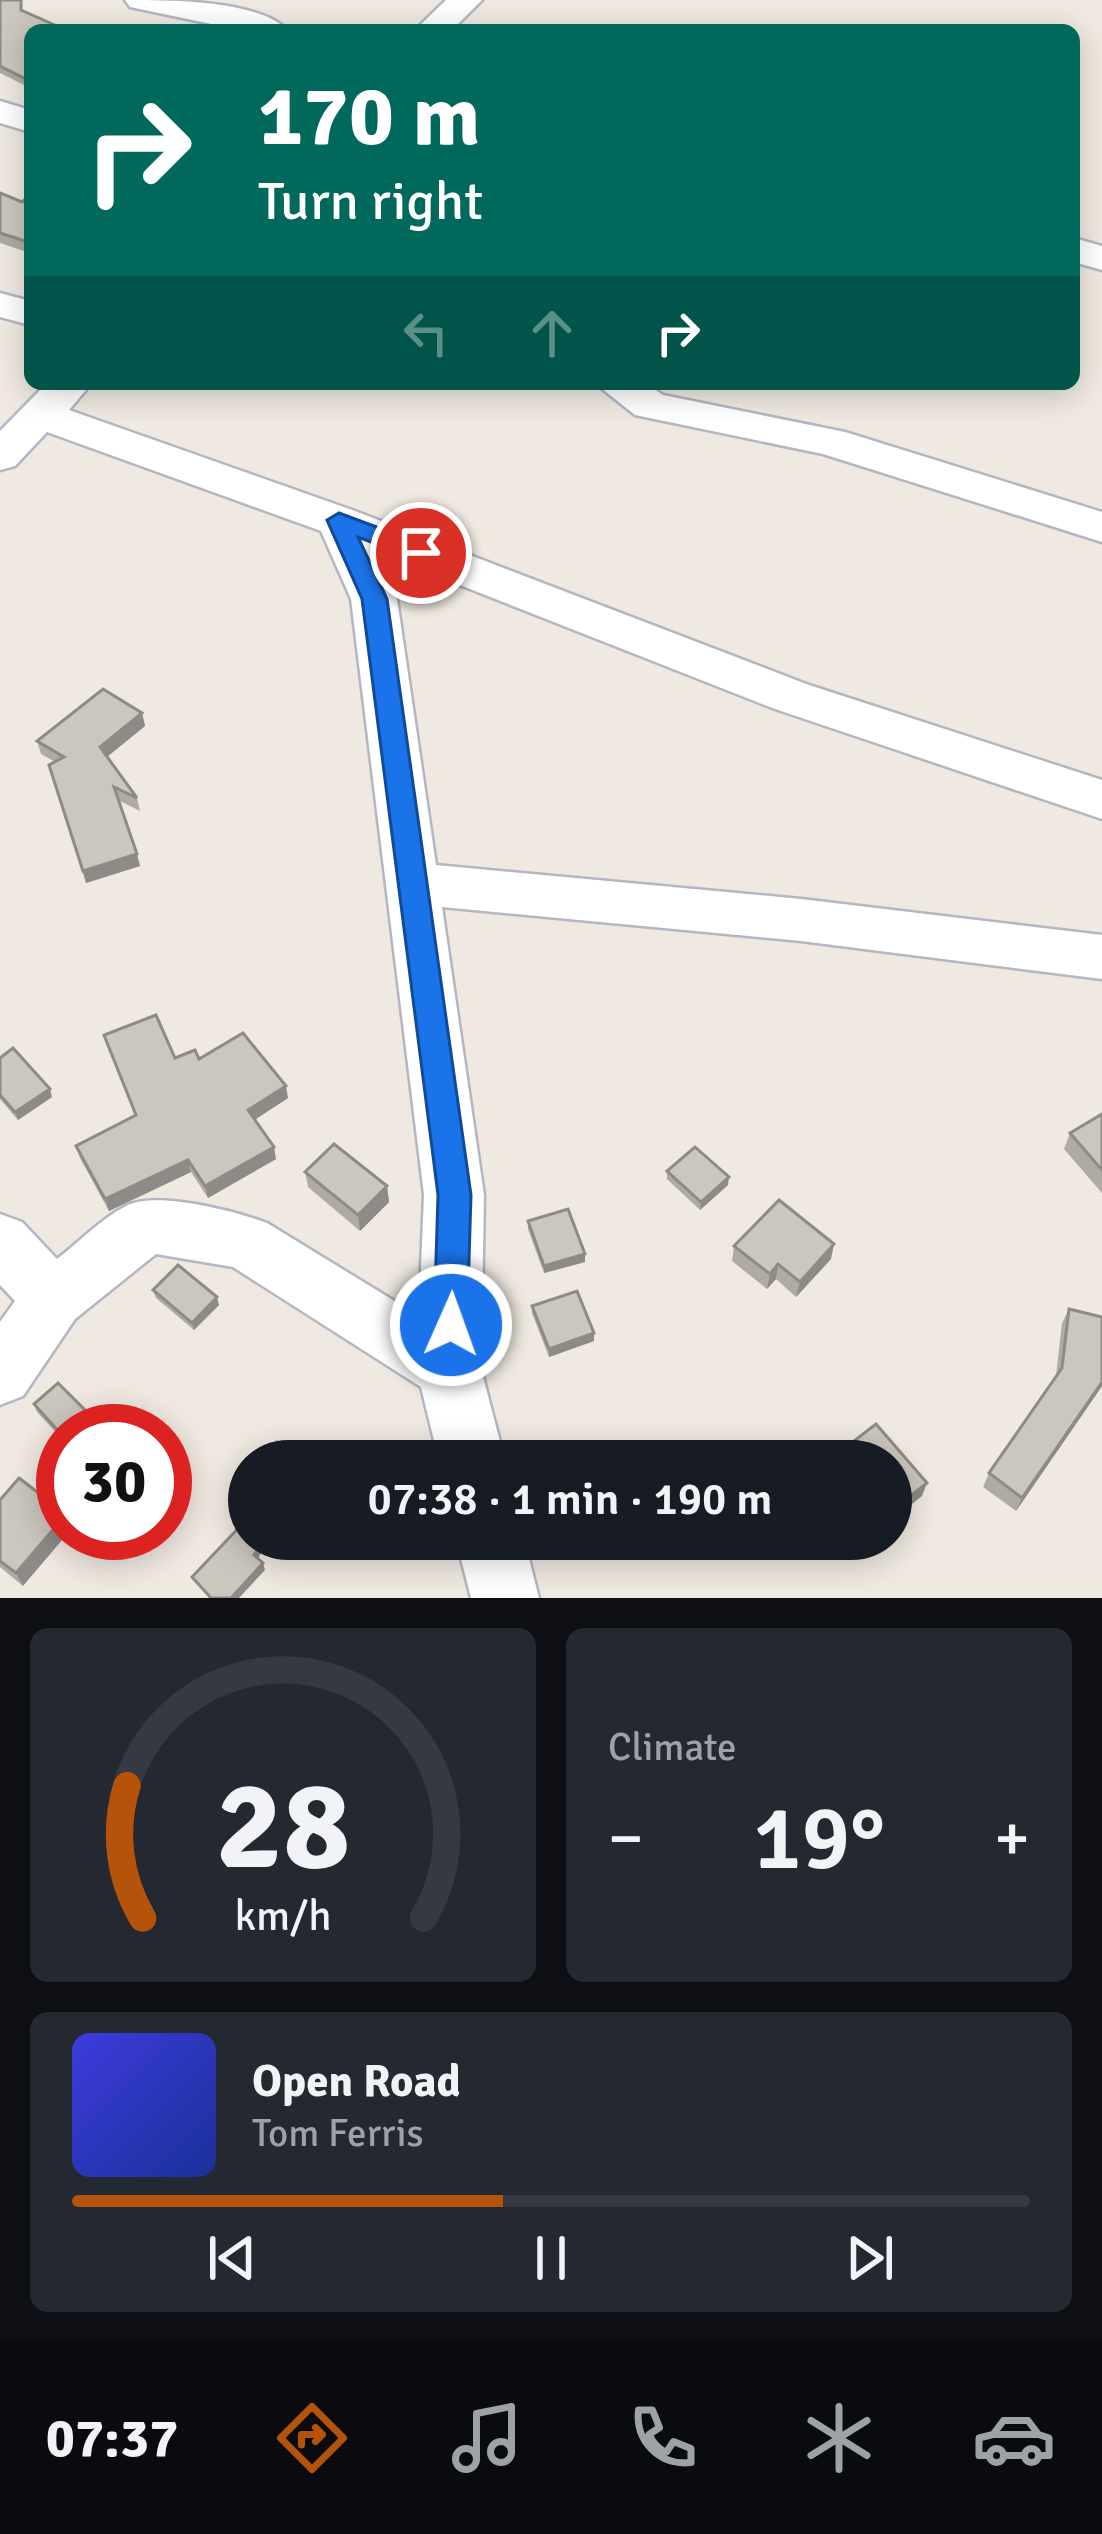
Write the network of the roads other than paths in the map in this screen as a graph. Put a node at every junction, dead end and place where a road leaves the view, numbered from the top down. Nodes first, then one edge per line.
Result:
1 (142, 0) edge
2 (465, 0) edge
3 (254, 24) edge
4 (439, 24) edge
5 (626, 390) edge
6 (56, 400) edge
7 (0, 456) edge
8 (339, 520) junction
9 (1102, 527) edge
10 (1102, 800) edge
11 (415, 884) junction
12 (1102, 957) edge
13 (0, 1240) edge
14 (53, 1299) junction
15 (449, 1369) junction
16 (0, 1375) edge
17 (467, 1440) edge
18 (495, 1560) edge
19 (505, 1598) edge

1 - 3 street
2 - 4 street
5 - 9 street
6 - 7 street
6 - 8 street
8 - 10 street
8 - 11 street
11 - 12 street
11 - 15 street
13 - 14 street
14 - 15 street
14 - 16 street
15 - 17 street
18 - 19 street

